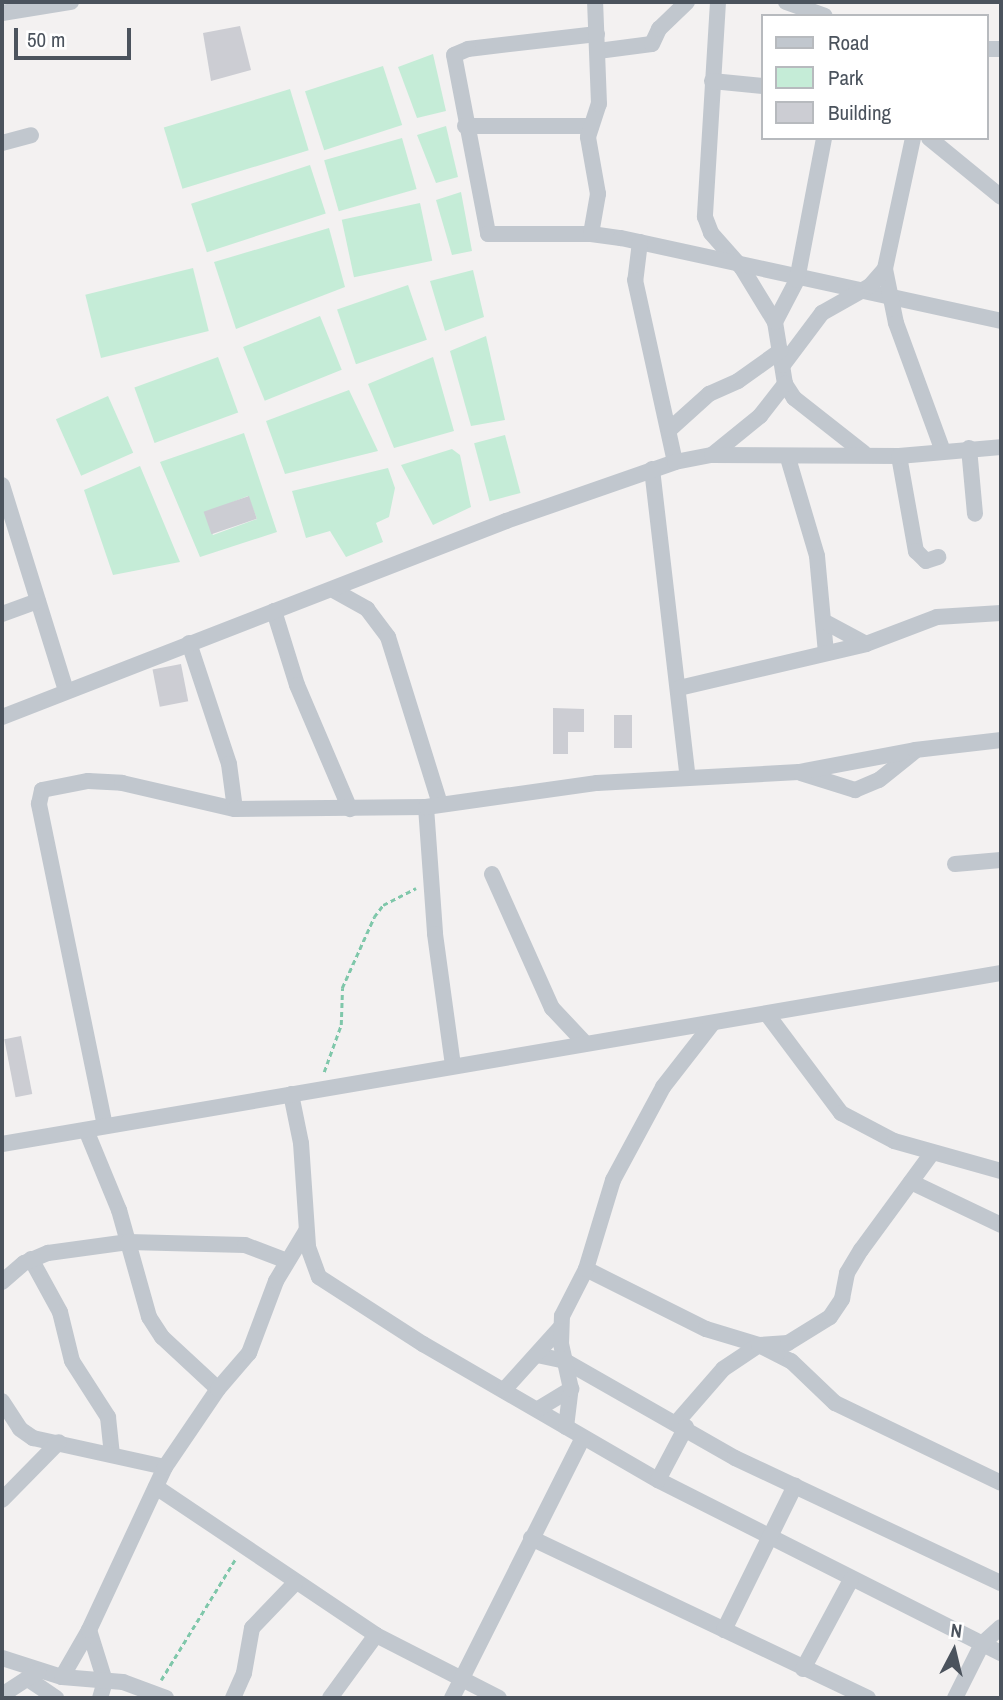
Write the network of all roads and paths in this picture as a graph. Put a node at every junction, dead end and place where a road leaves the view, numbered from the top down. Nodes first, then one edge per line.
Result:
1 (71, 2) edge
2 (595, 2) edge
3 (687, 2) edge
4 (718, 2) edge
5 (786, 2) edge
6 (53, 3) edge
7 (2, 13) edge
8 (819, 14) edge
9 (597, 42) junction
10 (712, 81) junction
11 (762, 86) edge
12 (466, 125) junction
13 (591, 126) junction
14 (31, 135) dead end
15 (824, 140) edge
16 (914, 140) edge
17 (931, 140) edge
18 (2, 143) edge
19 (1001, 197) edge
20 (711, 233) junction
21 (591, 234) junction
22 (640, 242) junction
23 (698, 255) junction
24 (742, 268) junction
25 (885, 269) junction
26 (797, 280) junction
27 (859, 292) junction
28 (888, 299) junction
29 (1001, 321) edge
30 (775, 322) junction
31 (782, 358) junction
32 (786, 384) junction
33 (669, 430) junction
34 (1001, 447) edge
35 (969, 448) junction
36 (942, 449) junction
37 (864, 453) junction
38 (712, 455) junction
39 (899, 456) junction
40 (788, 458) junction
41 (675, 462) junction
42 (652, 469) junction
43 (2, 485) edge
44 (5, 510) edge
45 (975, 514) dead end
46 (938, 557) dead end
47 (335, 591) junction
48 (38, 601) junction
49 (274, 611) junction
50 (1001, 613) edge
51 (2, 614) edge
52 (827, 623) junction
53 (189, 643) junction
54 (866, 644) junction
55 (826, 653) junction
56 (679, 688) junction
57 (66, 690) junction
58 (2, 717) edge
59 (1001, 740) edge
60 (915, 750) junction
61 (799, 772) junction
62 (688, 778) junction
63 (433, 805) junction
64 (235, 809) junction
65 (350, 809) junction
66 (1001, 860) edge
67 (955, 864) dead end
68 (492, 874) dead end
69 (432, 882) junction
70 (1001, 973) edge
71 (767, 1014) junction
72 (712, 1024) junction
73 (661, 1031) junction
74 (585, 1043) junction
75 (683, 1056) junction
76 (453, 1066) junction
77 (316, 1090) junction
78 (291, 1094) junction
79 (105, 1126) junction
80 (86, 1130) junction
81 (2, 1144) edge
82 (932, 1153) junction
83 (1001, 1171) edge
84 (911, 1182) junction
85 (1001, 1224) edge
86 (306, 1231) junction
87 (128, 1242) junction
88 (30, 1259) junction
89 (287, 1261) junction
90 (586, 1269) junction
91 (2, 1282) edge
92 (560, 1328) junction
93 (759, 1345) junction
94 (537, 1354) junction
95 (565, 1361) junction
96 (218, 1389) junction
97 (571, 1389) junction
98 (504, 1391) junction
99 (2, 1401) edge
100 (538, 1409) junction
101 (682, 1425) junction
102 (566, 1427) junction
103 (583, 1438) junction
104 (60, 1442) junction
105 (112, 1453) junction
106 (165, 1468) junction
107 (658, 1480) junction
108 (1001, 1483) edge
109 (795, 1486) junction
110 (156, 1487) junction
111 (2, 1500) edge
112 (770, 1537) junction
113 (531, 1538) junction
114 (243, 1545) junction
115 (851, 1580) junction
116 (295, 1583) junction
117 (1001, 1583) edge
118 (1001, 1627) edge
119 (89, 1630) junction
120 (724, 1630) junction
121 (376, 1635) junction
122 (982, 1644) junction
123 (1001, 1653) edge
124 (2, 1658) edge
125 (803, 1669) junction
126 (34, 1675) junction
127 (62, 1676) junction
128 (105, 1681) junction
129 (463, 1681) junction
130 (2, 1695) edge
131 (160, 1695) edge
132 (57, 1698) edge
133 (100, 1698) edge
134 (233, 1698) edge
135 (330, 1698) edge
136 (452, 1698) edge
137 (499, 1698) edge
138 (868, 1698) edge
139 (955, 1698) edge

1 - 6 street
2 - 9 street
3 - 9 street
4 - 10 street
5 - 8 street
6 - 7 street
9 - 12 street
9 - 13 street
10 - 11 street
10 - 20 street
12 - 13 street
12 - 21 street
13 - 21 street
14 - 18 street
15 - 26 street
16 - 25 street
17 - 19 street
20 - 23 street
20 - 24 street
21 - 22 street
22 - 23 street
22 - 33 street
23 - 24 street
24 - 26 street
24 - 30 street
25 - 27 street
25 - 28 street
26 - 27 street
26 - 30 street
27 - 28 street
27 - 31 street
28 - 29 street
28 - 36 street
30 - 31 street
31 - 32 street
31 - 33 street
32 - 37 street
32 - 38 street
33 - 41 street
34 - 35 street
35 - 36 street
35 - 45 street
36 - 39 street
37 - 39 street
37 - 40 street
38 - 40 street
38 - 41 street
39 - 46 street
40 - 52 street
41 - 42 street
42 - 47 street
42 - 56 street
43 - 44 street
44 - 48 street
47 - 49 street
47 - 63 street
48 - 51 street
48 - 57 street
49 - 53 street
49 - 65 street
50 - 54 street
52 - 54 street
52 - 55 street
53 - 57 street
53 - 64 street
54 - 55 street
55 - 56 street
56 - 62 street
57 - 58 street
59 - 60 street
60 - 61 street
60 - 61 street
61 - 62 street
62 - 63 street
63 - 65 street
63 - 69 street
64 - 65 street
64 - 79 street
66 - 67 street
68 - 74 street
69 - 76 street
69 - 77 path
70 - 71 street
71 - 72 street
71 - 82 street
72 - 73 street
72 - 75 street
73 - 74 street
73 - 75 street
74 - 76 street
75 - 90 street
76 - 77 street
77 - 78 street
78 - 79 street
78 - 86 street
79 - 80 street
80 - 81 street
80 - 87 street
82 - 83 street
82 - 84 street
84 - 85 street
84 - 93 street
86 - 89 street
86 - 98 street
87 - 88 street
87 - 89 street
87 - 96 street
88 - 91 street
88 - 105 street
89 - 96 street
90 - 92 street
90 - 93 street
92 - 94 street
92 - 95 street
93 - 101 street
93 - 108 street
94 - 95 street
94 - 98 street
95 - 97 street
95 - 101 street
96 - 106 street
97 - 100 street
97 - 102 street
98 - 100 street
99 - 104 street
100 - 102 street
101 - 107 street
101 - 109 street
102 - 103 street
103 - 107 street
103 - 113 street
104 - 105 street
104 - 111 street
105 - 106 street
106 - 110 street
107 - 112 street
109 - 112 street
109 - 117 street
110 - 114 street
110 - 119 street
112 - 115 street
112 - 120 street
113 - 120 street
113 - 129 street
114 - 116 street
114 - 131 path
115 - 122 street
115 - 125 street
116 - 121 street
116 - 134 street
118 - 122 street
119 - 127 street
119 - 128 street
120 - 125 street
121 - 129 street
121 - 135 street
122 - 123 street
122 - 139 street
124 - 126 street
125 - 138 street
126 - 127 street
126 - 130 street
126 - 132 street
127 - 128 street
128 - 131 street
128 - 133 street
129 - 136 street
129 - 137 street

